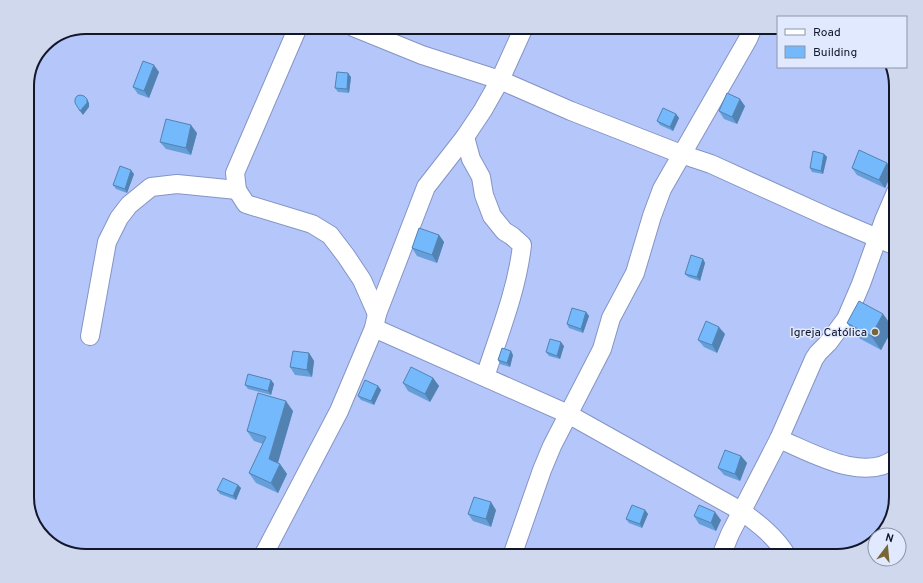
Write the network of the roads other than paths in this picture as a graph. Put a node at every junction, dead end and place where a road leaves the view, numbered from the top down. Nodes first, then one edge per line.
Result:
1 (295, 34) edge
2 (370, 34) edge
3 (521, 34) edge
4 (750, 34) edge
5 (500, 80) junction
6 (465, 137) junction
7 (681, 154) junction
8 (237, 190) junction
9 (889, 208) edge
10 (877, 239) junction
11 (889, 243) edge
12 (376, 321) junction
13 (90, 336) dead end
14 (485, 377) junction
15 (568, 414) junction
16 (779, 439) junction
17 (889, 462) edge
18 (741, 511) junction
19 (268, 549) edge
20 (514, 549) edge
21 (724, 549) edge
22 (783, 549) edge

1 - 8 street
2 - 5 street
3 - 5 street
4 - 7 street
5 - 6 street
5 - 7 street
6 - 12 street
6 - 14 street
7 - 10 street
7 - 15 street
8 - 12 street
8 - 13 street
9 - 10 street
10 - 11 street
10 - 16 street
12 - 14 street
12 - 19 street
14 - 15 street
15 - 18 street
15 - 20 street
16 - 17 street
16 - 18 street
18 - 21 street
18 - 22 street

